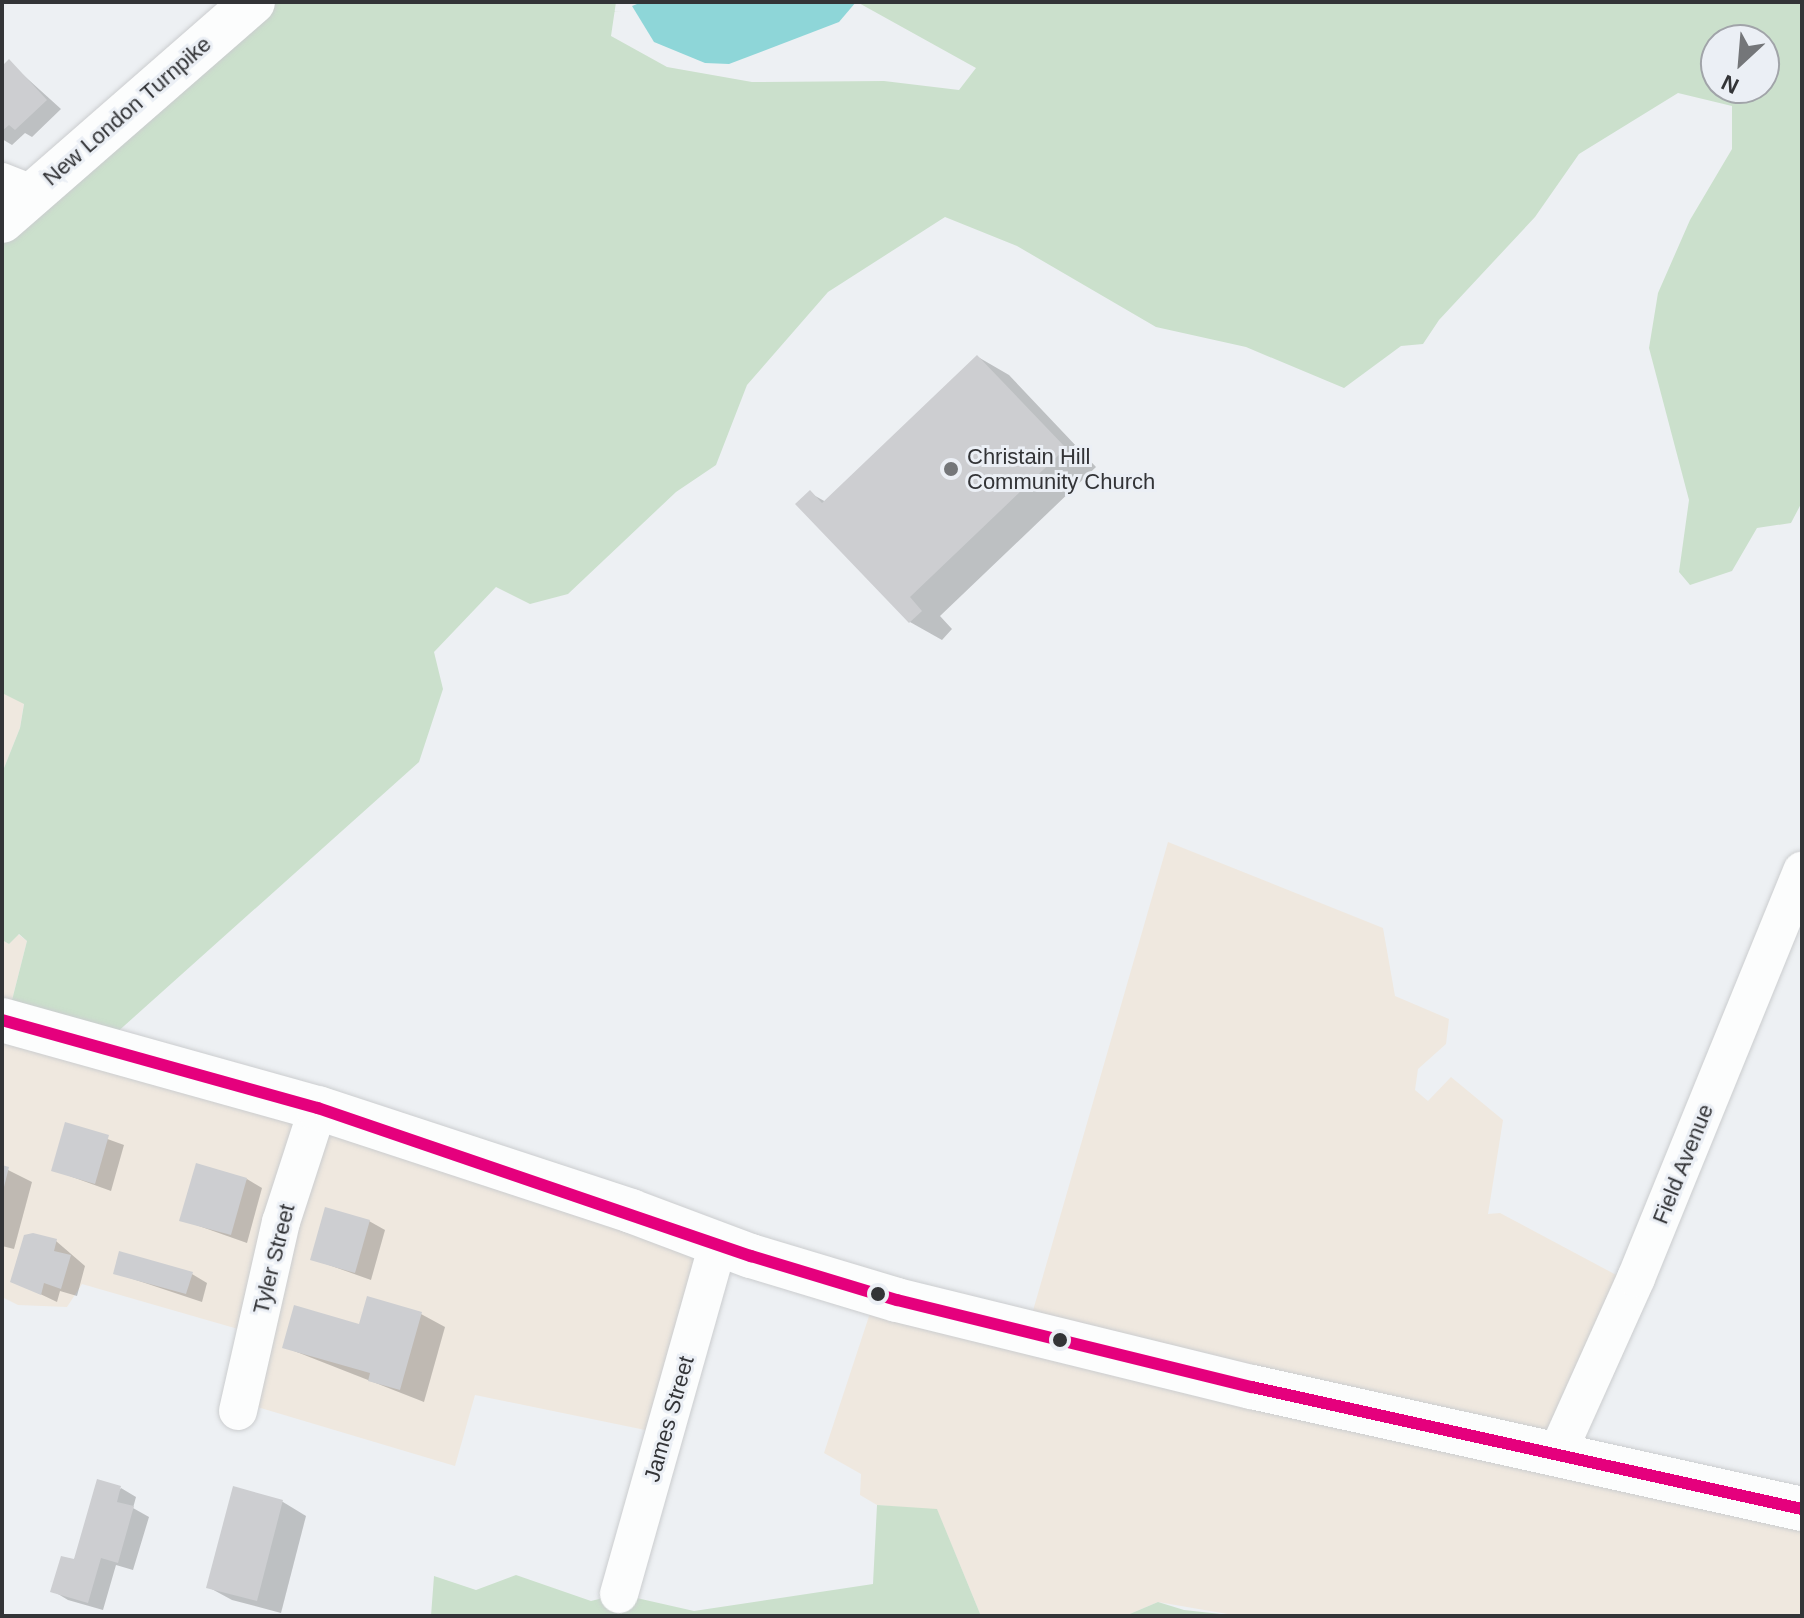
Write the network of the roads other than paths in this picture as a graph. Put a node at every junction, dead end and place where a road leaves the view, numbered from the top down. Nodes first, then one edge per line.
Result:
1 (253, 2) edge
2 (12, 199) edge
3 (1802, 871) edge
4 (2, 1020) edge
5 (318, 1108) junction
6 (718, 1243) junction
7 (238, 1411) dead end
8 (1557, 1454) junction
9 (1802, 1509) edge
10 (619, 1594) dead end

1 - 2 main road, New London Turnpike
3 - 8 street, Field Avenue
4 - 5 main road
5 - 6 main road
5 - 7 street, Tyler Street
6 - 8 main road
6 - 10 street, James Street
8 - 9 main road

